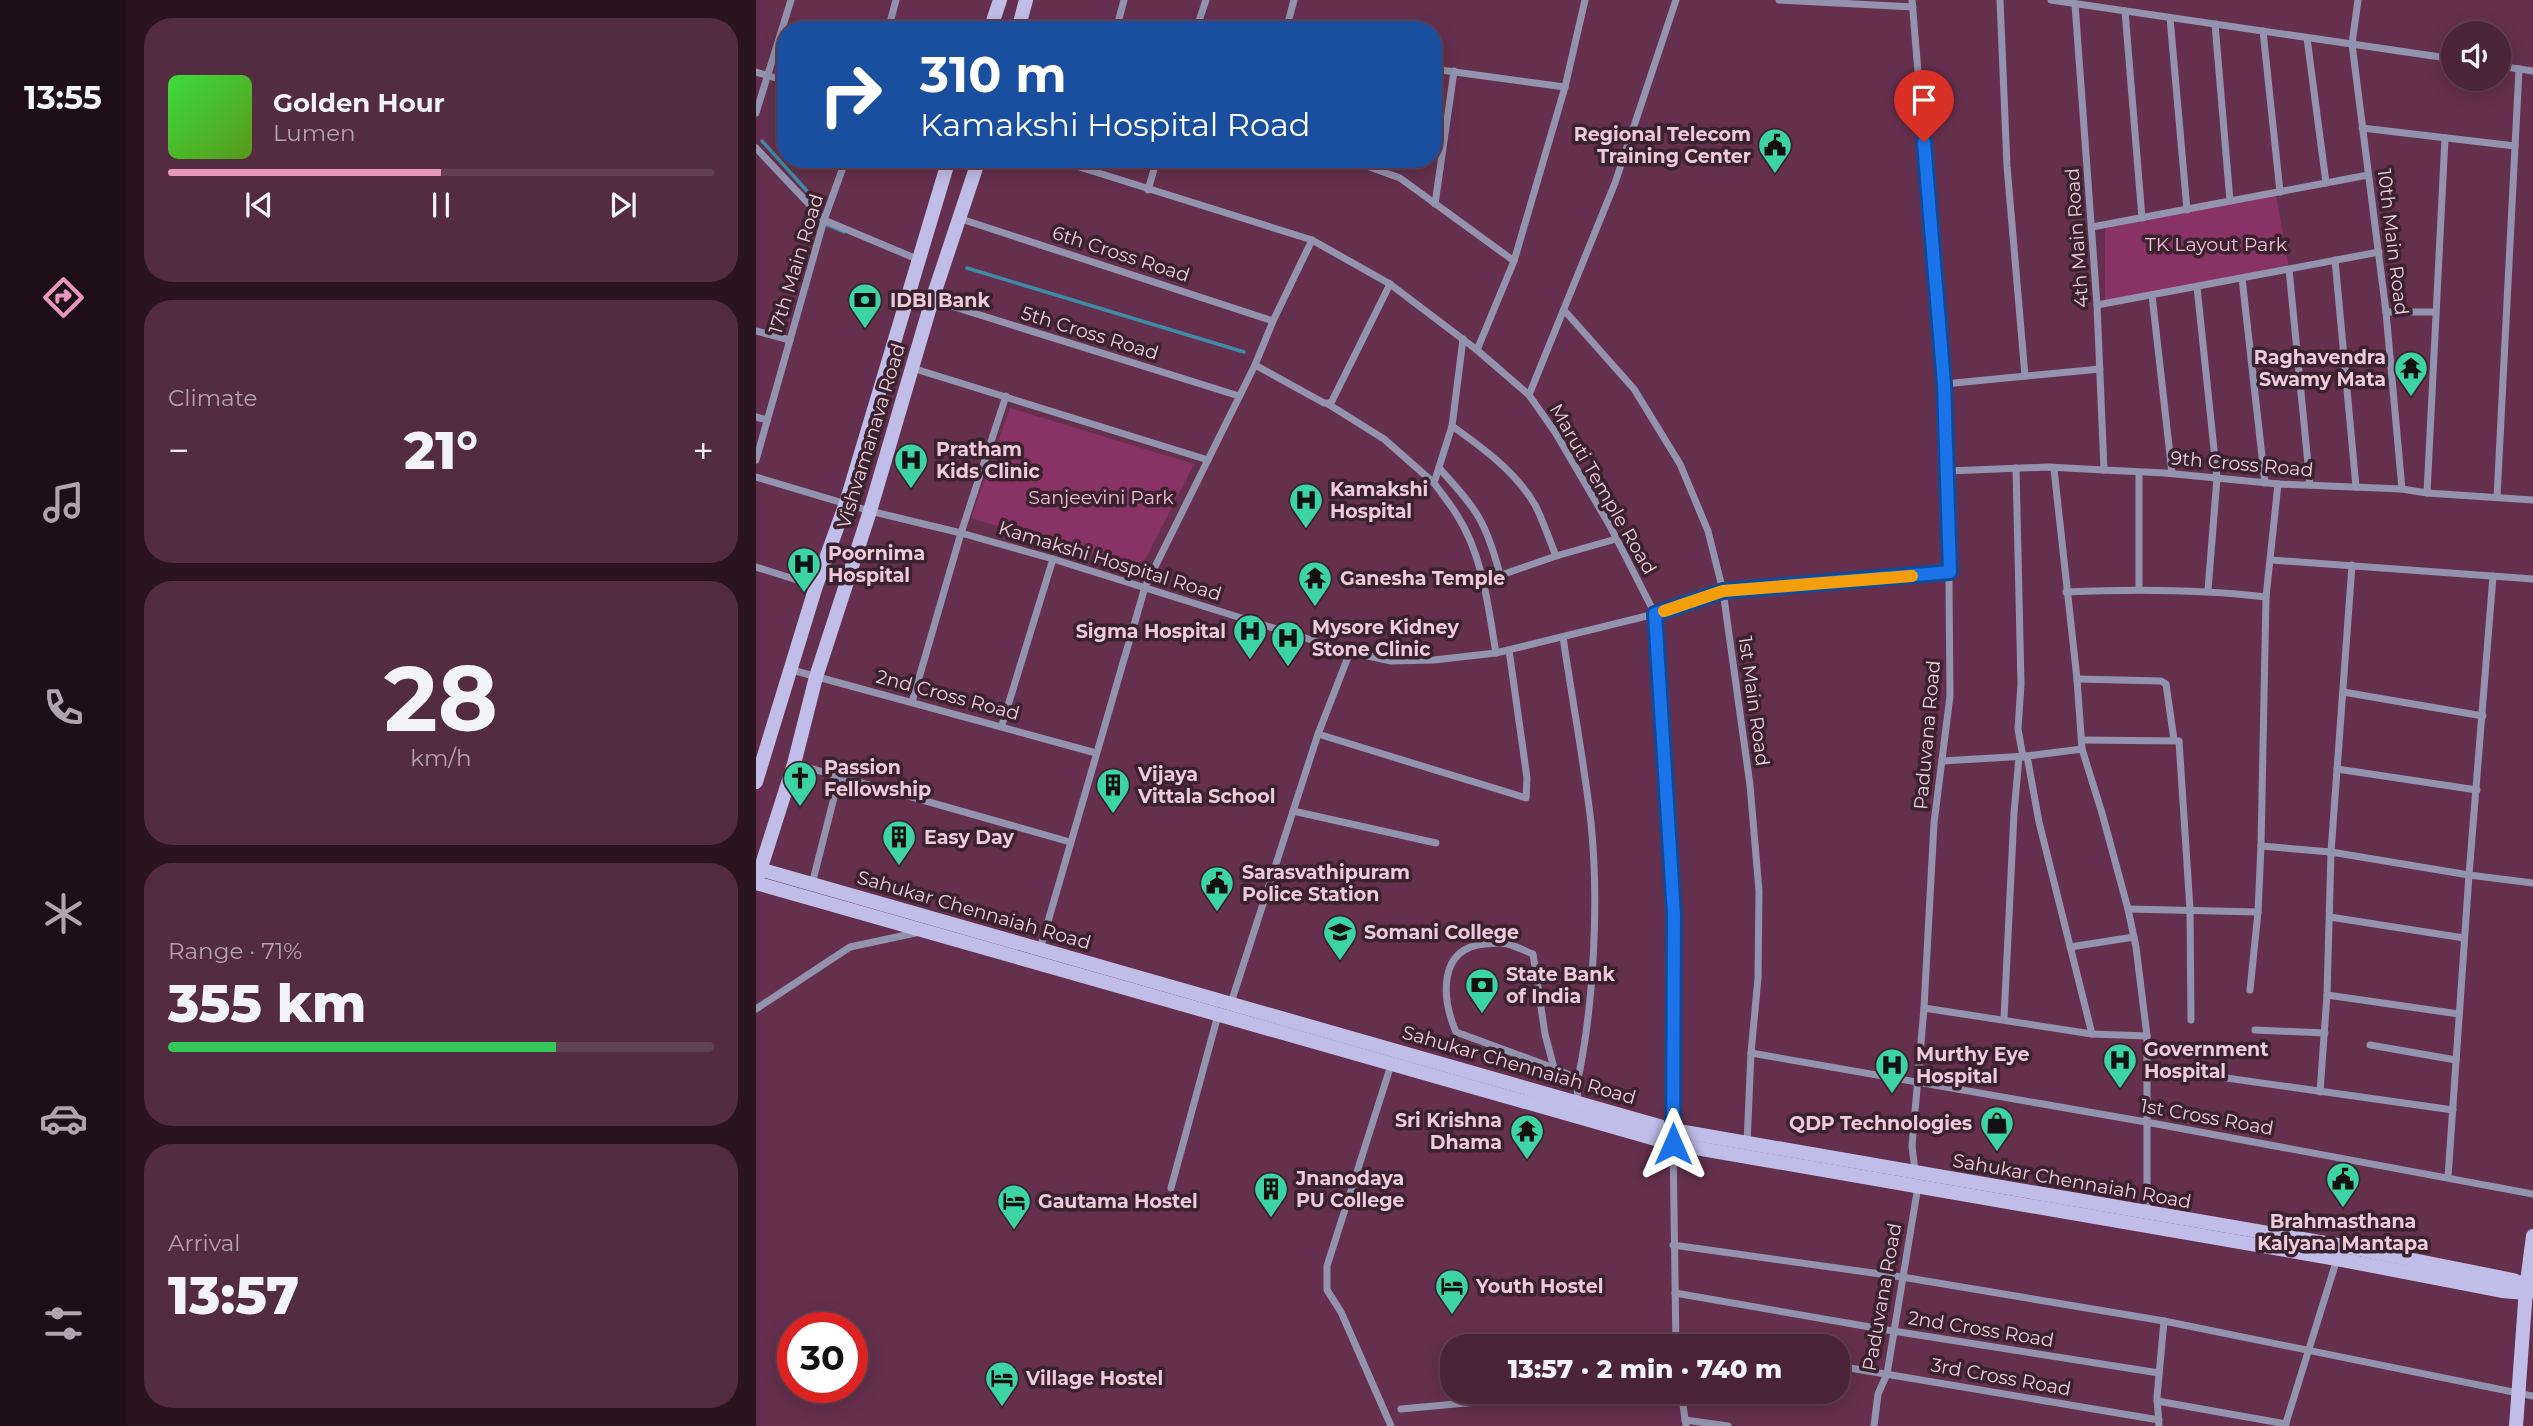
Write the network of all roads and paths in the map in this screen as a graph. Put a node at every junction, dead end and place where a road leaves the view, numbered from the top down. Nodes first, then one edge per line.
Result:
1 (791, 0) edge
2 (897, 0) edge
3 (1000, 0) edge
4 (1026, 0) edge
5 (1124, 0) edge
6 (1206, 0) edge
7 (1294, 0) edge
8 (1585, 0) edge
9 (1676, 0) edge
10 (1779, 0) edge
11 (2000, 0) edge
12 (2051, 0) edge
13 (2358, 0) edge
14 (1912, 4) edge
15 (2076, 4) junction
16 (2124, 11) junction
17 (2171, 18) junction
18 (785, 21) edge
19 (891, 21) edge
20 (993, 21) edge
21 (1020, 21) edge
22 (1118, 21) edge
23 (1199, 21) edge
24 (1288, 21) edge
25 (2215, 24) junction
26 (2263, 31) junction
27 (2307, 38) junction
28 (2352, 44) junction
29 (777, 46) edge
30 (2441, 58) edge
31 (2511, 68) edge
32 (2519, 69) junction
33 (1442, 70) edge
34 (1454, 71) junction
35 (2533, 71) edge
36 (756, 72) edge
37 (768, 76) junction
38 (777, 78) edge
39 (1565, 86) junction
40 (756, 113) edge
41 (2362, 128) junction
42 (2445, 138) junction
43 (2515, 146) junction
44 (756, 148) edge
45 (1442, 155) edge
46 (843, 168) edge
47 (946, 168) edge
48 (976, 168) edge
49 (1095, 168) edge
50 (1154, 168) edge
51 (1373, 168) edge
52 (1440, 168) edge
53 (2368, 175) junction
54 (2326, 183) junction
55 (1148, 190) junction
56 (2280, 192) junction
57 (2230, 201) junction
58 (1435, 204) junction
59 (2187, 209) junction
60 (958, 218) junction
61 (2142, 218) junction
62 (824, 220) junction
63 (2092, 227) junction
64 (1312, 240) junction
65 (2379, 252) junction
66 (917, 259) junction
67 (2335, 260) junction
68 (1514, 261) junction
69 (2289, 269) junction
70 (2242, 278) junction
71 (1390, 284) junction
72 (2197, 286) junction
73 (2152, 295) junction
74 (932, 300) junction
75 (2097, 305) junction
76 (1564, 310) junction
77 (2386, 312) junction
78 (2435, 312) junction
79 (1273, 321) junction
80 (756, 331) edge
81 (1463, 339) junction
82 (790, 340) junction
83 (1477, 350) junction
84 (1255, 365) junction
85 (912, 368) junction
86 (2100, 369) junction
87 (2025, 376) junction
88 (1944, 384) junction
89 (1529, 395) junction
90 (1006, 396) junction
91 (1239, 396) junction
92 (1328, 404) junction
93 (756, 417) edge
94 (767, 420) junction
95 (1452, 426) junction
96 (756, 460) edge
97 (1208, 460) junction
98 (1439, 468) junction
99 (2016, 468) junction
100 (2054, 468) junction
101 (2104, 470) junction
102 (1948, 471) junction
103 (2139, 473) junction
104 (2172, 473) junction
105 (756, 477) edge
106 (2217, 478) junction
107 (2264, 483) junction
108 (1434, 484) junction
109 (2278, 484) junction
110 (2310, 485) junction
111 (2356, 487) junction
112 (2402, 489) junction
113 (2427, 493) junction
114 (2497, 497) junction
115 (2533, 500) edge
116 (846, 503) junction
117 (870, 511) junction
118 (961, 533) junction
119 (1616, 539) junction
120 (1556, 555) junction
121 (1053, 559) junction
122 (2271, 560) junction
123 (2352, 565) junction
124 (756, 567) edge
125 (1950, 572) junction
126 (1500, 575) junction
127 (2493, 576) junction
128 (2533, 579) edge
129 (1485, 581) junction
130 (817, 586) junction
131 (1145, 587) junction
132 (2139, 589) junction
133 (2208, 590) junction
134 (1723, 591) junction
135 (2066, 592) junction
136 (2266, 597) junction
137 (1655, 614) junction
138 (1563, 637) junction
139 (1509, 650) junction
140 (1350, 652) junction
141 (1496, 653) junction
142 (792, 670) junction
143 (817, 677) junction
144 (2077, 679) junction
145 (2343, 692) junction
146 (912, 702) junction
147 (2483, 716) junction
148 (1002, 725) junction
149 (1318, 734) junction
150 (2082, 740) junction
151 (2174, 740) junction
152 (2082, 750) junction
153 (1096, 752) junction
154 (2023, 757) junction
155 (1942, 761) junction
156 (793, 764) junction
157 (2337, 769) junction
158 (839, 778) junction
159 (756, 782) edge
160 (2477, 790) junction
161 (1293, 811) junction
162 (1070, 842) junction
163 (1436, 843) dead end
164 (2260, 846) junction
165 (2331, 852) junction
166 (2469, 875) junction
167 (757, 878) edge
168 (2533, 883) edge
169 (811, 884) junction
170 (2128, 909) junction
171 (2190, 909) junction
172 (2258, 912) junction
173 (2330, 917) junction
174 (928, 931) junction
175 (2134, 937) junction
176 (2464, 938) junction
177 (2070, 947) junction
178 (1040, 949) junction
179 (2250, 990) dead end
180 (2327, 995) junction
181 (1924, 1008) junction
182 (756, 1009) edge
183 (1225, 1011) junction
184 (2459, 1014) junction
185 (2004, 1019) junction
186 (2192, 1020) dead end
187 (2255, 1030) dead end
188 (2325, 1033) junction
189 (2092, 1034) junction
190 (2147, 1036) junction
191 (2370, 1045) dead end
192 (1751, 1053) junction
193 (2456, 1060) junction
194 (1391, 1065) junction
195 (2149, 1067) junction
196 (1554, 1068) junction
197 (1578, 1079) junction
198 (1918, 1083) junction
199 (2320, 1093) junction
200 (1577, 1102) junction
201 (2453, 1110) junction
202 (2146, 1122) junction
203 (1673, 1137) junction
204 (1747, 1143) junction
205 (2448, 1177) junction
206 (1917, 1180) junction
207 (1171, 1188) dead end
208 (2533, 1194) edge
209 (2148, 1220) junction
210 (2533, 1236) edge
211 (1673, 1245) junction
212 (2337, 1259) junction
213 (1902, 1277) junction
214 (2530, 1289) edge
215 (1675, 1293) junction
216 (2164, 1321) junction
217 (1893, 1331) junction
218 (1676, 1334) edge
219 (2309, 1351) junction
220 (1850, 1368) edge
221 (2159, 1373) junction
222 (1887, 1374) junction
223 (2526, 1395) edge
224 (2157, 1401) junction
225 (1455, 1404) edge
226 (1683, 1404) edge
227 (1401, 1409) dead end
228 (1686, 1423) edge
229 (2159, 1423) edge
230 (2286, 1425) edge
231 (1391, 1426) edge
232 (1728, 1426) edge
233 (1874, 1426) edge
234 (2516, 1426) edge

1 - 18 street
2 - 19 street
3 - 20 street
4 - 21 street
5 - 22 street
6 - 23 street
7 - 24 street
8 - 39 street
9 - 76 street
10 - 14 street
11 - 87 street
12 - 15 street
13 - 28 street, 10th Main Road
14 - 88 street, Paduvana Road
15 - 16 street
15 - 63 street, 4th Main Road
16 - 17 street
16 - 61 street
17 - 25 street
17 - 59 street
25 - 26 street
25 - 57 street
26 - 27 street
26 - 56 street
27 - 28 street
27 - 54 street
28 - 30 street
28 - 41 street, 10th Main Road
29 - 37 street
31 - 32 street
32 - 35 street
32 - 43 street
33 - 34 street
34 - 39 street
34 - 45 street
36 - 37 street
37 - 38 street
37 - 40 street
39 - 68 street
41 - 42 street
41 - 53 street, 10th Main Road
42 - 43 street
42 - 78 street
43 - 114 street
44 - 62 street
46 - 62 street, 17th Main Road
47 - 66 street, Vishvamanava Road
48 - 60 street, Vishvamanava Road
49 - 55 street, Maruti Temple Road
50 - 55 street
51 - 58 street
52 - 58 street
53 - 54 street
53 - 65 street, 10th Main Road
54 - 56 street
55 - 64 street, Maruti Temple Road
56 - 57 street
57 - 59 street
58 - 68 street
59 - 61 street
60 - 74 street, Vishvamanava Road
60 - 79 street, 6th Cross Road
61 - 63 street
62 - 66 street
62 - 82 street, 17th Main Road
63 - 75 street, 4th Main Road
64 - 71 street, Maruti Temple Road
64 - 79 street
65 - 67 street
65 - 77 street, 10th Main Road
66 - 116 street, Vishvamanava Road
67 - 69 street
67 - 111 street
68 - 83 street
69 - 70 street
69 - 110 street
70 - 72 street
70 - 107 street
71 - 81 street, Maruti Temple Road
71 - 92 street
72 - 73 street
72 - 106 street
73 - 75 street
73 - 104 street
74 - 85 street, Vishvamanava Road
74 - 91 street, 5th Cross Road
75 - 86 street, 4th Main Road
76 - 89 street
76 - 134 street, 1st Main Road
77 - 78 street
77 - 112 street, 10th Main Road
78 - 113 street
79 - 84 street
80 - 82 street
81 - 83 street, Maruti Temple Road
81 - 95 street
82 - 94 street, 17th Main Road
83 - 89 street, Maruti Temple Road
84 - 91 street
84 - 92 street
85 - 90 street
85 - 117 street, Vishvamanava Road
86 - 87 street
86 - 101 street, 4th Main Road
87 - 88 street
88 - 102 street, Paduvana Road
89 - 119 street, Maruti Temple Road
90 - 97 street
90 - 118 street
91 - 97 street
92 - 108 street
93 - 94 street
94 - 96 street, 17th Main Road
95 - 98 street
95 - 120 street
97 - 131 street
98 - 108 street
98 - 126 street
99 - 100 street, 9th Cross Road
99 - 102 street, 9th Cross Road
99 - 154 street
100 - 101 street, 9th Cross Road
100 - 135 street
101 - 103 street, 9th Cross Road
102 - 125 street, Paduvana Road
103 - 104 street, 9th Cross Road
103 - 132 street
104 - 106 street, 9th Cross Road
105 - 116 street, Kamakshi Hospital Road
106 - 107 street, 9th Cross Road
106 - 133 street
107 - 109 street, 9th Cross Road
108 - 129 street
109 - 110 street, 9th Cross Road
109 - 122 street
110 - 111 street, 9th Cross Road
111 - 112 street, 9th Cross Road
112 - 113 street, 9th Cross Road
113 - 114 street, 9th Cross Road
114 - 115 street, 9th Cross Road
116 - 117 street, Kamakshi Hospital Road
116 - 130 street, Vishvamanava Road
117 - 118 street, Kamakshi Hospital Road
117 - 143 street, Vishvamanava Road
118 - 121 street, Kamakshi Hospital Road
118 - 146 street
119 - 120 street
119 - 137 street, Maruti Temple Road
120 - 126 street
121 - 131 street, Kamakshi Hospital Road
121 - 148 street
122 - 123 street
122 - 136 street
123 - 127 street
123 - 145 street
124 - 130 street
125 - 134 street, Kamakshi Hospital Road
125 - 155 street, Paduvana Road
126 - 129 street
127 - 128 street
127 - 147 street
129 - 141 street
130 - 142 street, Vishvamanava Road
131 - 140 street, Kamakshi Hospital Road
131 - 153 street
132 - 133 street
132 - 135 street
133 - 136 street
134 - 137 street, Kamakshi Hospital Road
134 - 192 street, 1st Main Road
135 - 144 street
136 - 164 street
137 - 138 street, Kamakshi Hospital Road
137 - 203 street, Maruti Temple Road
138 - 139 street, Kamakshi Hospital Road
138 - 197 street
139 - 141 street, Kamakshi Hospital Road
139 - 149 street
140 - 141 street, Kamakshi Hospital Road
140 - 149 street
142 - 143 street, 2nd Cross Road
142 - 159 street, Vishvamanava Road
143 - 146 street, 2nd Cross Road
143 - 156 street, Vishvamanava Road
144 - 150 street
144 - 151 street
145 - 147 street
145 - 157 street
146 - 148 street, 2nd Cross Road
147 - 160 street
148 - 153 street, 2nd Cross Road
149 - 161 street
150 - 151 street
150 - 152 street
151 - 171 street
152 - 154 street
152 - 170 street
153 - 162 street
154 - 155 street
154 - 177 street
154 - 185 street
155 - 181 street, Paduvana Road
156 - 158 street
156 - 167 street, Vishvamanava Road
157 - 160 street
157 - 165 street
158 - 162 street
158 - 169 street
160 - 166 street
161 - 163 street
161 - 183 street
162 - 178 street
164 - 165 street
164 - 172 street
165 - 166 street
165 - 173 street
166 - 168 street
166 - 176 street
167 - 169 street, Sahukar Chennaiah Road
167 - 174 street, Sahukar Chennaiah Road
169 - 178 street, Sahukar Chennaiah Road
170 - 171 street
170 - 175 street
171 - 172 street
171 - 186 street
172 - 179 street
173 - 176 street
173 - 180 street
174 - 182 street
174 - 183 street, Sahukar Chennaiah Road
175 - 177 street
175 - 190 street
176 - 184 street
177 - 189 street
178 - 183 street, Sahukar Chennaiah Road
180 - 184 street
180 - 188 street
181 - 185 street
181 - 198 street, Paduvana Road
183 - 194 street, Sahukar Chennaiah Road
183 - 200 street, Sahukar Chennaiah Road
183 - 207 street
184 - 193 street
185 - 189 street
187 - 188 street
188 - 199 street
189 - 190 street
190 - 195 street
191 - 193 street
192 - 198 street, 1st Cross Road
192 - 204 street, 1st Main Road
193 - 201 street
194 - 203 street, Sahukar Chennaiah Road
194 - 231 street
195 - 199 street
195 - 202 street
196 - 196 street
196 - 197 street
197 - 200 street
198 - 202 street, 1st Cross Road
198 - 206 street, Paduvana Road
199 - 201 street
200 - 203 street, Sahukar Chennaiah Road
201 - 205 street
202 - 205 street, 1st Cross Road
202 - 209 street
203 - 204 street, Sahukar Chennaiah Road
203 - 206 street, Sahukar Chennaiah Road
203 - 211 street, Maruti Temple Road
204 - 206 street, Sahukar Chennaiah Road
205 - 208 street, 1st Cross Road
206 - 209 street, Sahukar Chennaiah Road
206 - 213 street, Paduvana Road
209 - 212 street, Sahukar Chennaiah Road
209 - 214 street, Sahukar Chennaiah Road
210 - 214 street
211 - 213 street
211 - 215 street, Maruti Temple Road
212 - 214 street, Sahukar Chennaiah Road
212 - 219 street
213 - 216 street
213 - 217 street, Paduvana Road
214 - 223 street
215 - 217 street, 2nd Cross Road
215 - 218 street, Maruti Temple Road
216 - 219 street
216 - 221 street
217 - 221 street, 2nd Cross Road
217 - 222 street, Paduvana Road
219 - 223 street
219 - 230 street
220 - 222 street, 3rd Cross Road
221 - 224 street
222 - 229 street, 3rd Cross Road
222 - 233 street, Paduvana Road
223 - 234 street
224 - 229 street
224 - 230 street
225 - 227 street
226 - 228 street
228 - 232 street

